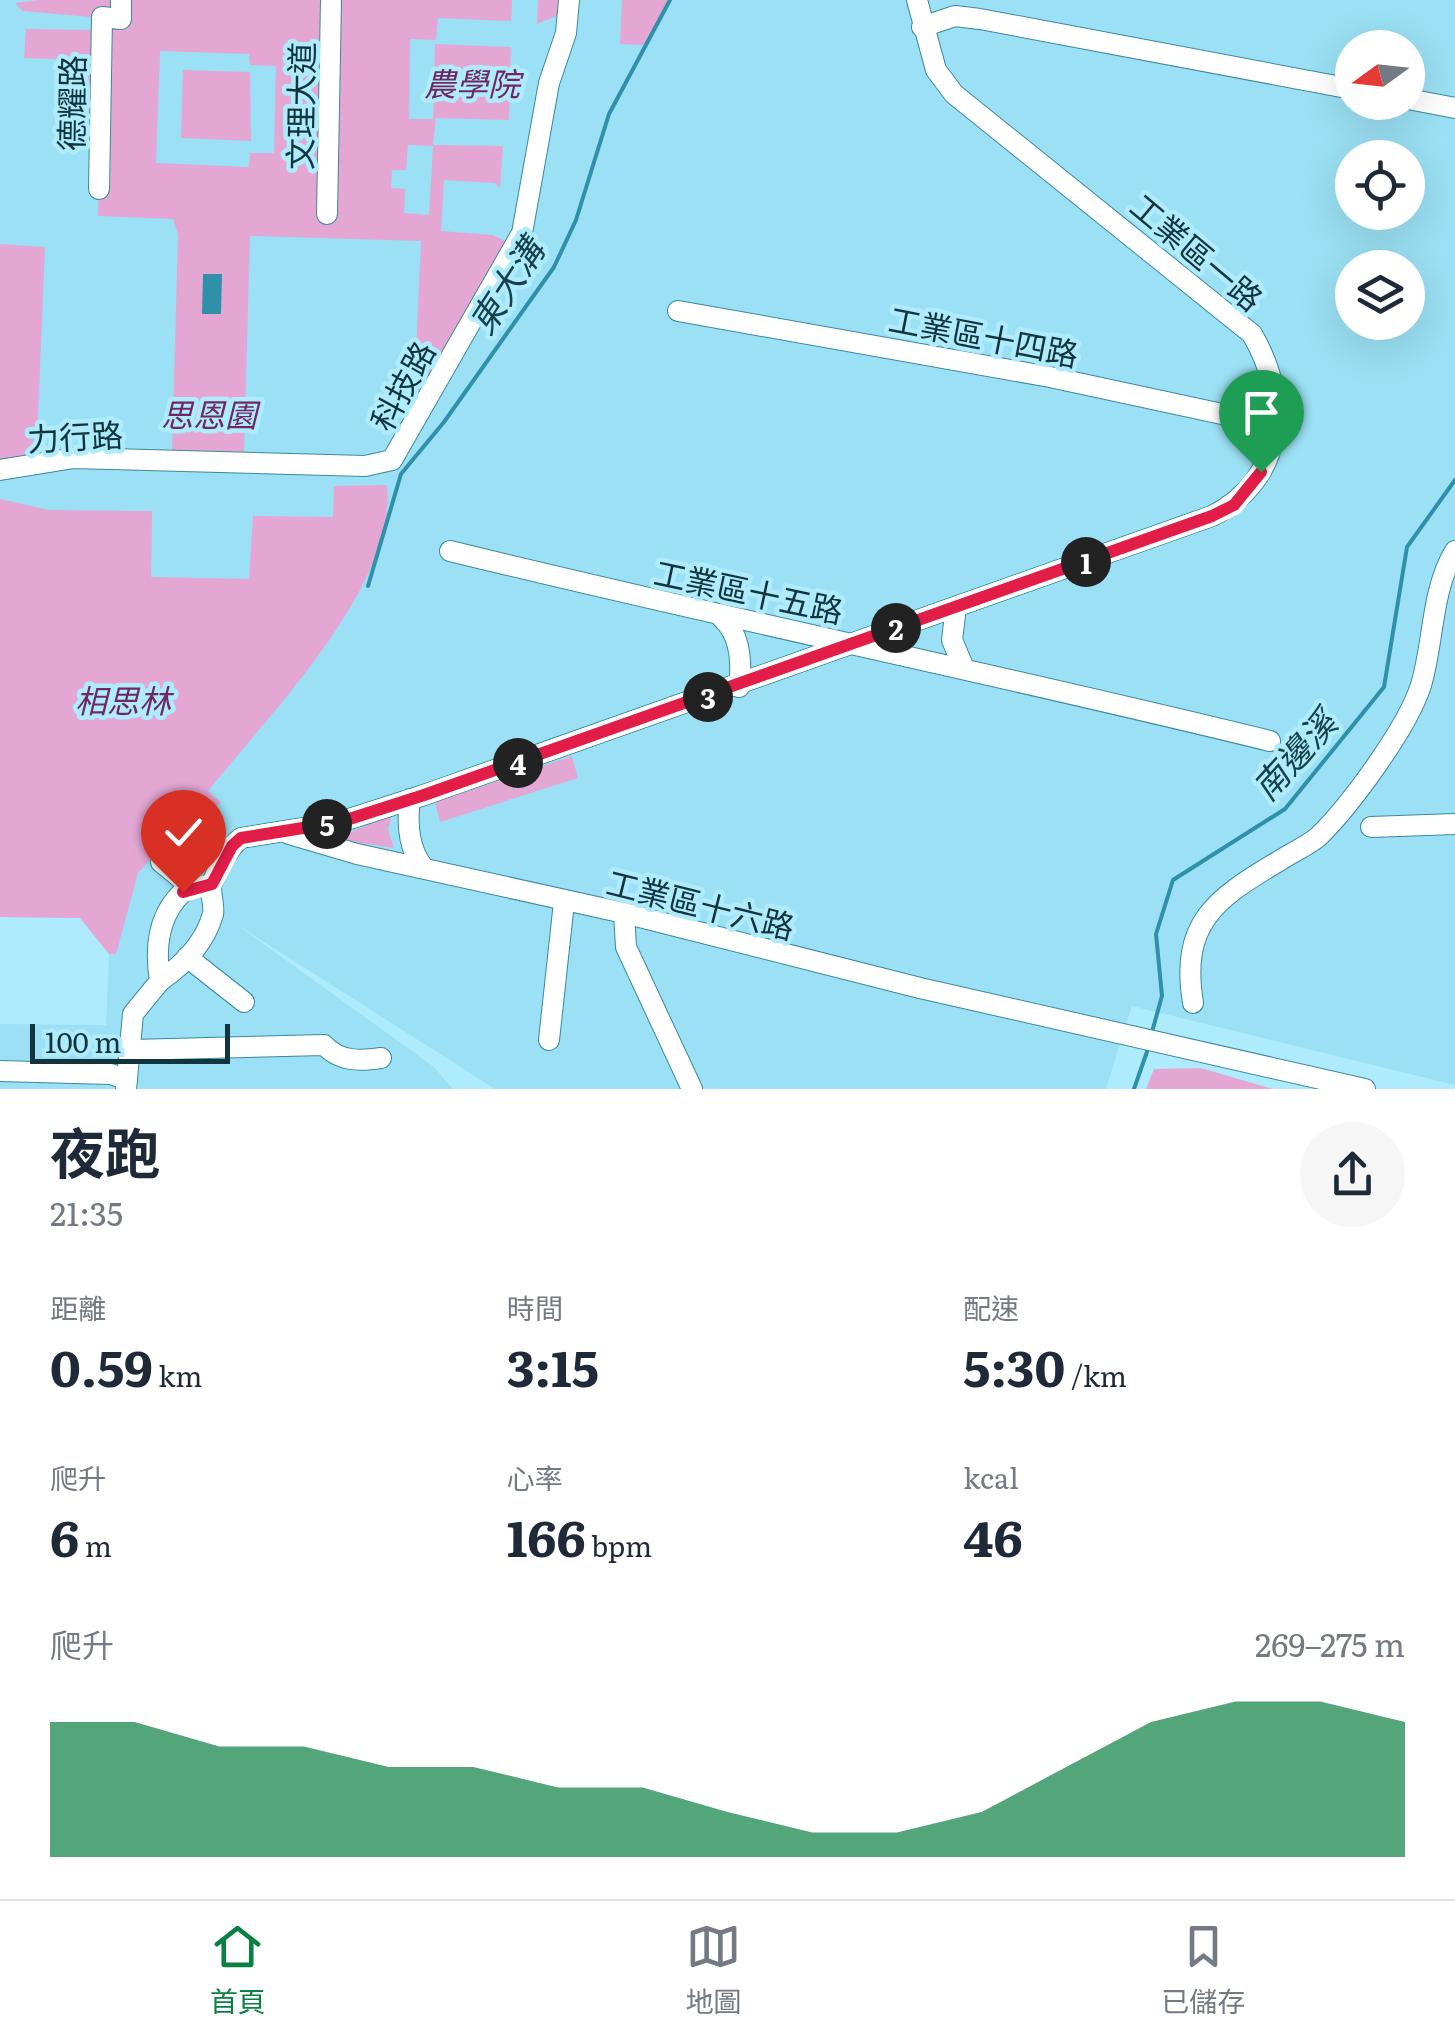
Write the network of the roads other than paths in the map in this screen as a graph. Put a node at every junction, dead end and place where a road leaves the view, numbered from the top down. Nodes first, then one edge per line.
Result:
1 (332, 0) edge
2 (569, 0) edge
3 (917, 0) edge
4 (115, 12) edge
5 (922, 27) junction
6 (1335, 86) edge
7 (1425, 102) edge
8 (1455, 108) edge
9 (99, 189) dead end
10 (327, 214) dead end
11 (678, 311) dead end
12 (1278, 426) junction
13 (392, 460) joint
14 (0, 470) edge
15 (450, 551) dead end
16 (1455, 551) edge
17 (956, 607) junction
18 (722, 618) junction
19 (856, 642) junction
20 (963, 666) junction
21 (738, 687) junction
22 (1270, 741) dead end
23 (410, 799) junction
24 (1455, 824) edge
25 (1371, 828) dead end
26 (282, 832) junction
27 (161, 862) dead end
28 (423, 867) junction
29 (201, 885) junction
30 (564, 902) junction
31 (624, 913) junction
32 (187, 958) junction
33 (160, 981) junction
34 (244, 1002) dead end
35 (1193, 1004) dead end
36 (550, 1040) dead end
37 (132, 1050) junction
38 (381, 1058) dead end
39 (2, 1077) edge
40 (56, 1080) edge
41 (129, 1086) edge
42 (692, 1089) edge
43 (1365, 1089) edge

1 - 10 street, 文理大道
2 - 13 street, 科技路
3 - 5 street, 工業區一路
4 - 9 street, 德耀路
5 - 6 street
5 - 12 street, 工業區一路
7 - 8 street
11 - 12 street, 工業區十四路
12 - 17 street, 工業區一路
13 - 14 street, 力行路
15 - 18 street, 工業區十五路
16 - 35 street
17 - 19 street, 工業區一路
17 - 20 street
18 - 19 street, 工業區十五路
18 - 21 street
19 - 20 street, 工業區十五路
19 - 21 street, 工業區一路
20 - 22 street, 工業區十五路
21 - 23 street, 工業區一路
23 - 26 street, 工業區一路
23 - 28 street
24 - 25 street
26 - 28 street, 工業區十六路
26 - 29 street, 工業區一路
27 - 29 street
28 - 30 street, 工業區十六路
29 - 32 street
29 - 33 street, 工業區一路
30 - 31 street, 工業區十六路
30 - 36 street
31 - 42 street
31 - 43 street, 工業區十六路
32 - 33 street
32 - 34 street
33 - 37 street
37 - 38 street
37 - 41 street
39 - 40 street
40 - 41 street

